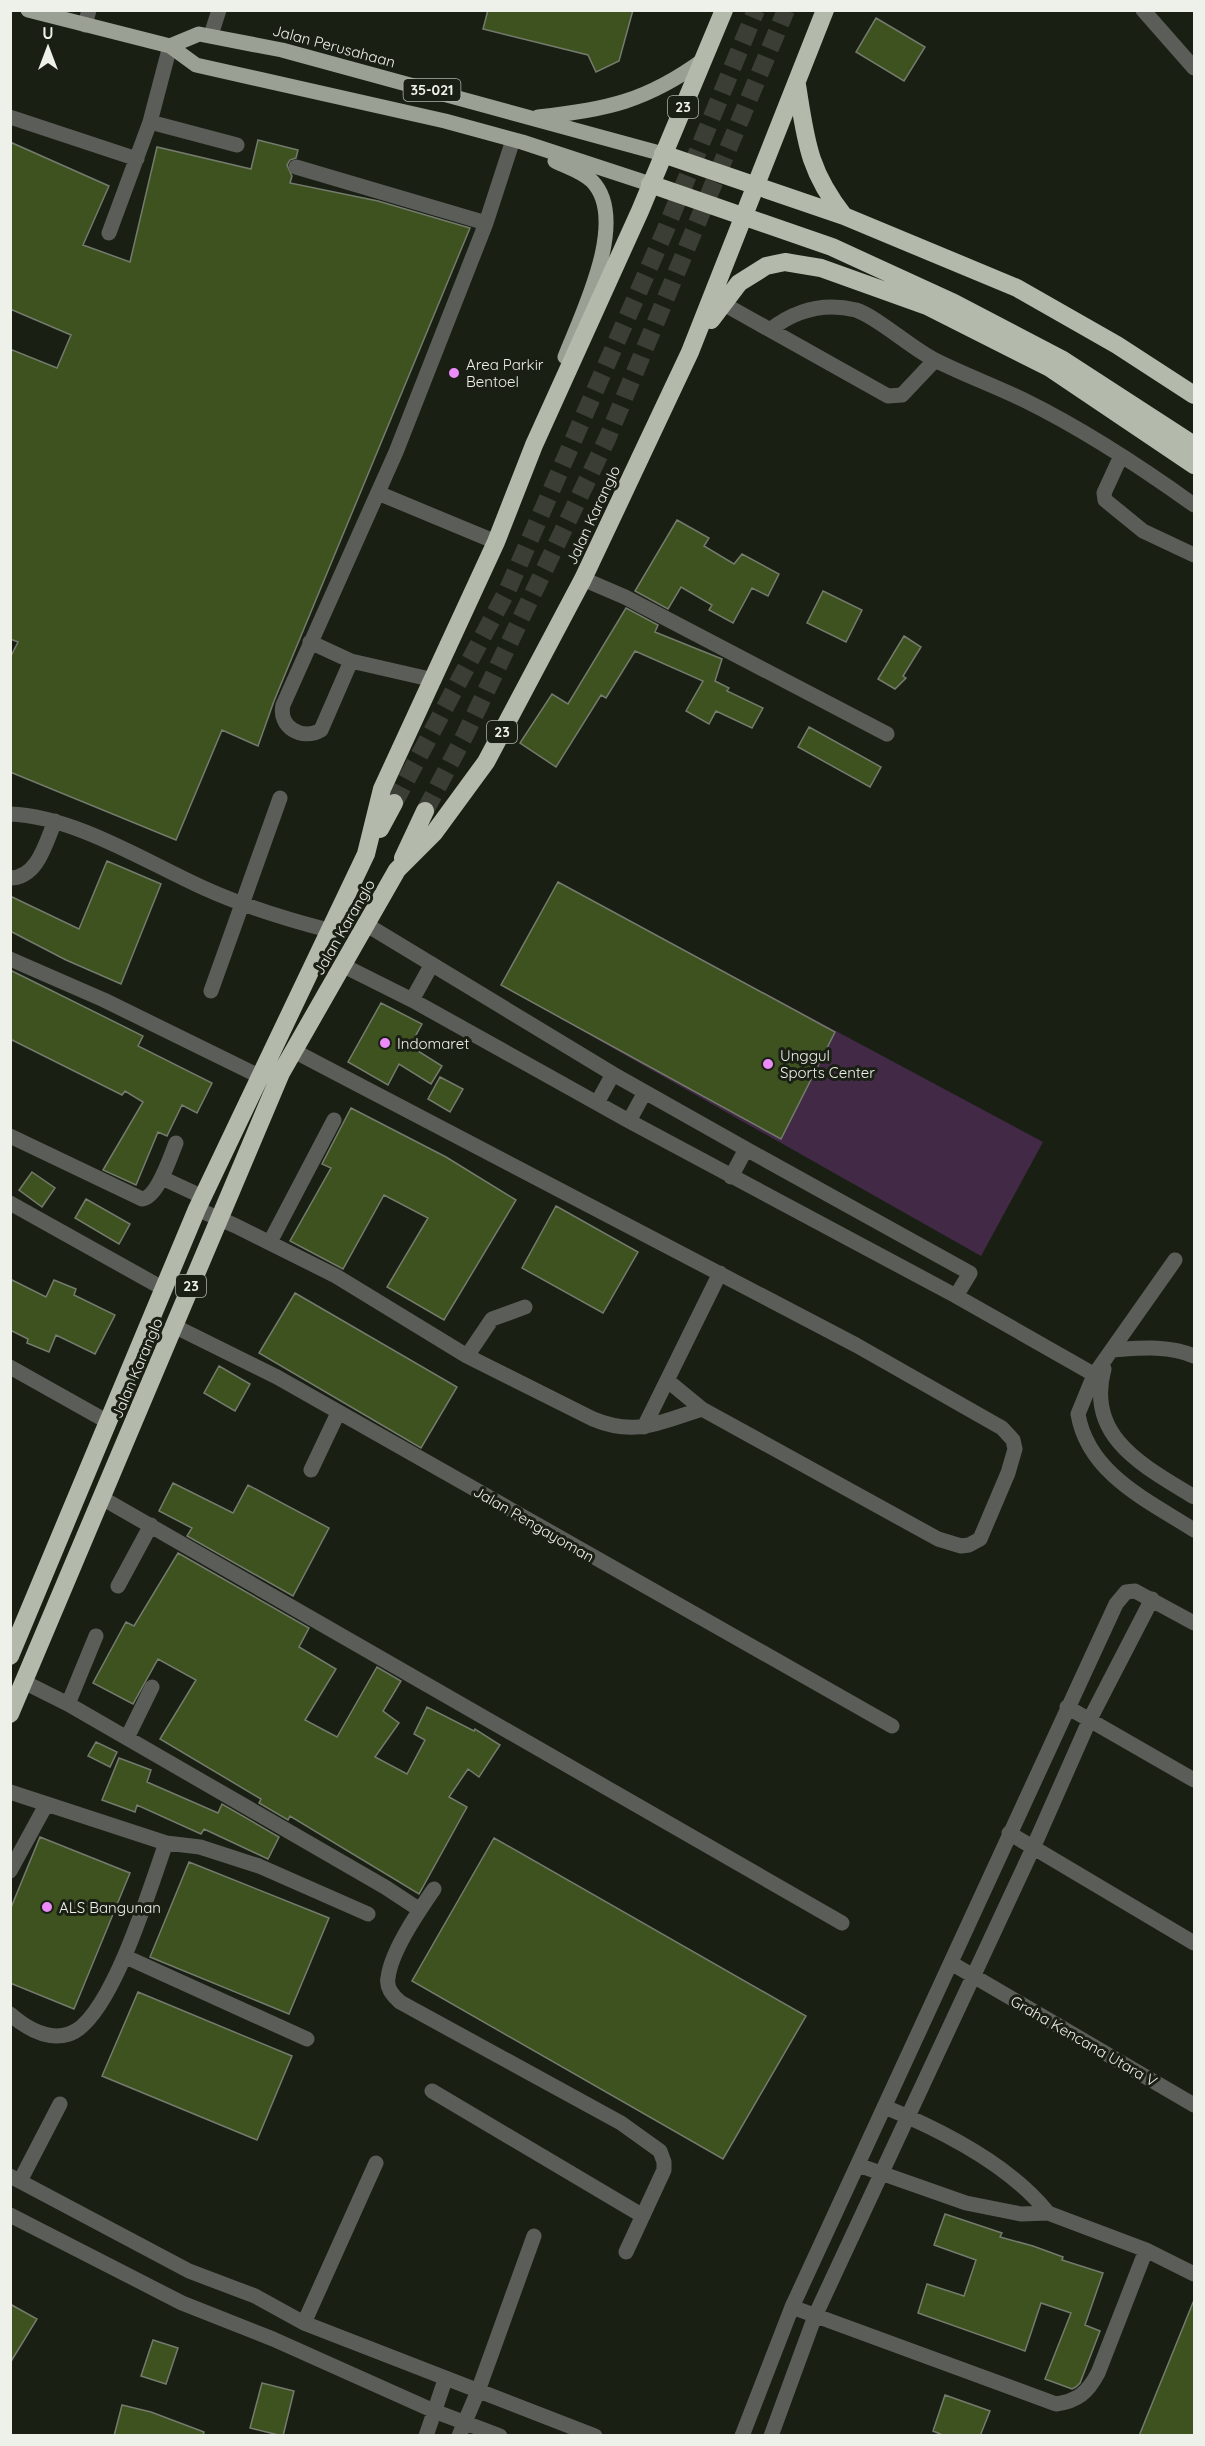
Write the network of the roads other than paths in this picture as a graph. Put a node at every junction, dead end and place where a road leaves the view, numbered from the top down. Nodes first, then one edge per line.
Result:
1 (28, 10) edge
2 (219, 10) edge
3 (724, 10) edge
4 (825, 10) edge
5 (1143, 10) edge
6 (87, 18) edge
7 (211, 35) junction
8 (170, 46) junction
9 (703, 60) junction
10 (1194, 68) edge
11 (797, 84) junction
12 (10, 117) edge
13 (530, 118) junction
14 (150, 122) junction
15 (517, 141) junction
16 (237, 145) dead end
17 (663, 154) junction
18 (137, 159) junction
19 (296, 166) dead end
20 (650, 184) junction
21 (757, 186) junction
22 (844, 216) junction
23 (744, 217) junction
24 (486, 223) junction
25 (109, 233) dead end
26 (722, 303) junction
27 (771, 329) junction
28 (690, 352) junction
29 (935, 360) junction
30 (1194, 395) edge
31 (534, 445) junction
32 (1194, 445) edge
33 (1121, 456) junction
34 (1194, 465) edge
35 (378, 493) junction
36 (1194, 505) edge
37 (496, 542) junction
38 (1194, 555) edge
39 (583, 579) junction
40 (310, 642) junction
41 (351, 661) junction
42 (434, 680) junction
43 (887, 734) dead end
44 (280, 798) dead end
45 (394, 802) tunnel mouth
46 (425, 811) tunnel mouth
47 (10, 814) edge
48 (55, 821) junction
49 (366, 854) junction
50 (397, 870) junction
51 (10, 878) edge
52 (241, 903) junction
53 (367, 926) junction
54 (328, 930) junction
55 (10, 959) edge
56 (432, 964) junction
57 (342, 965) junction
58 (211, 991) dead end
59 (412, 1000) junction
60 (294, 1051) junction
61 (613, 1074) junction
62 (259, 1076) junction
63 (645, 1092) junction
64 (597, 1103) junction
65 (334, 1120) dead end
66 (629, 1121) junction
67 (10, 1136) edge
68 (176, 1143) dead end
69 (746, 1149) junction
70 (731, 1177) junction
71 (162, 1178) junction
72 (10, 1203) edge
73 (200, 1203) junction
74 (219, 1218) junction
75 (270, 1242) junction
76 (1175, 1260) dead end
77 (720, 1273) junction
78 (164, 1289) junction
79 (956, 1296) junction
80 (525, 1307) dead end
81 (174, 1326) junction
82 (1111, 1353) junction
83 (467, 1356) junction
84 (1194, 1356) edge
85 (10, 1367) edge
86 (1098, 1377) junction
87 (668, 1381) junction
88 (702, 1409) junction
89 (338, 1413) junction
90 (1103, 1415) junction
91 (108, 1422) junction
92 (644, 1427) junction
93 (1082, 1432) junction
94 (1138, 1462) junction
95 (311, 1470) dead end
96 (1121, 1483) junction
97 (1194, 1497) edge
98 (102, 1498) junction
99 (151, 1525) junction
100 (1194, 1530) edge
101 (118, 1586) dead end
102 (1152, 1599) junction
103 (1194, 1623) edge
104 (96, 1636) dead end
105 (10, 1656) edge
106 (24, 1682) junction
107 (152, 1687) dead end
108 (68, 1704) junction
109 (1067, 1707) junction
110 (10, 1714) edge
111 (1090, 1719) junction
112 (892, 1726) dead end
113 (127, 1738) junction
114 (1194, 1780) edge
115 (10, 1792) edge
116 (46, 1805) junction
117 (1010, 1833) junction
118 (166, 1844) junction
119 (1033, 1848) junction
120 (10, 1871) edge
121 (434, 1889) dead end
122 (420, 1910) junction
123 (368, 1914) dead end
124 (842, 1923) dead end
125 (1194, 1943) edge
126 (126, 1957) junction
127 (951, 1963) junction
128 (973, 1976) junction
129 (10, 2014) edge
130 (307, 2039) dead end
131 (432, 2091) dead end
132 (60, 2104) dead end
133 (1194, 2105) edge
134 (885, 2107) junction
135 (908, 2116) junction
136 (376, 2163) dead end
137 (858, 2165) junction
138 (880, 2175) junction
139 (15, 2179) edge
140 (1048, 2213) junction
141 (10, 2216) edge
142 (643, 2216) junction
143 (534, 2236) dead end
144 (1146, 2250) junction
145 (626, 2252) dead end
146 (1194, 2274) edge
147 (792, 2307) junction
148 (815, 2316) junction
149 (304, 2323) junction
150 (445, 2380) junction
151 (478, 2391) junction
152 (434, 2411) junction
153 (461, 2429) edge
154 (426, 2436) edge
155 (501, 2436) edge
156 (595, 2436) edge
157 (742, 2436) edge
158 (771, 2436) edge

1 - 6 main road, 35-021
2 - 7 street
3 - 9 highway, 23
4 - 11 highway, Jalan Karanglo
5 - 10 street
6 - 8 main road, 35-021
7 - 8 main road, Jalan Perusahaan / 35-021
7 - 13 main road, Jalan Perusahaan / 35-021
8 - 14 street
8 - 15 main road, 35-021
9 - 13 main road, 35-021
9 - 17 highway, 23
11 - 21 highway, Jalan Karanglo
11 - 22 highway
12 - 18 street
13 - 17 main road, Jalan Perusahaan / 35-021
14 - 16 street
14 - 18 street
15 - 20 main road, 35-021
15 - 24 street
15 - 31 main road, 35-021
17 - 20 highway, Jalan Karanglo / 23
17 - 21 highway
18 - 25 street
19 - 24 street
20 - 23 highway
20 - 31 highway, Jalan Karanglo
21 - 22 highway
21 - 23 highway, Jalan Karanglo
22 - 30 highway
23 - 28 highway, Jalan Karanglo
23 - 32 highway
24 - 35 street
26 - 27 street
26 - 28 highway
26 - 34 highway
27 - 29 street
27 - 29 street
28 - 39 highway, Jalan Karanglo
29 - 33 street
31 - 37 highway, Jalan Karanglo
33 - 36 street
33 - 38 street
35 - 37 street
35 - 40 street
37 - 42 highway, Jalan Karanglo
39 - 43 street
39 - 50 highway, Jalan Karanglo / 23
40 - 41 street
40 - 41 street
41 - 42 street
42 - 49 highway, Jalan Karanglo
44 - 52 street
45 - 49 highway, 23
46 - 50 highway, 23
47 - 48 street
48 - 51 street
48 - 52 street
49 - 54 highway, Jalan Karanglo / 23
50 - 53 highway, Jalan Karanglo / 23
52 - 54 street
52 - 58 street
53 - 56 street
53 - 57 highway, Jalan Karanglo / 23
54 - 62 highway, Jalan Karanglo / 23
55 - 62 street
56 - 59 street
56 - 61 street
57 - 59 street
57 - 60 highway, Jalan Karanglo / 23
59 - 64 street
60 - 74 highway, Jalan Karanglo / 23
60 - 77 street
61 - 63 street
61 - 64 street
62 - 73 highway, Jalan Karanglo / 23
63 - 66 street
63 - 69 street
64 - 66 street
65 - 75 street
66 - 70 street
67 - 71 street
68 - 71 street
69 - 70 street
69 - 79 street
70 - 79 street
71 - 73 street
72 - 78 street
73 - 74 street
73 - 78 highway, Jalan Karanglo / 23
74 - 75 street
74 - 81 highway, Jalan Karanglo / 23
75 - 83 street
76 - 82 street
77 - 87 street
77 - 88 street
78 - 91 highway, Jalan Karanglo / 23
79 - 86 street
80 - 83 street
81 - 89 street, Jalan Pengayoman
81 - 98 highway, Jalan Karanglo / 23
82 - 84 street
82 - 86 street
83 - 92 street
85 - 91 street
86 - 90 street
86 - 93 street
87 - 88 street
87 - 92 street
88 - 92 street
89 - 95 street
89 - 112 street, Jalan Pengayoman
90 - 93 street
90 - 94 street
91 - 105 highway, Jalan Karanglo / 23
93 - 96 street
94 - 96 street
94 - 97 street
96 - 100 street
98 - 99 street
98 - 106 highway, Jalan Karanglo / 23
99 - 101 street
99 - 124 street
102 - 103 street
102 - 109 street
102 - 111 street
104 - 108 street
106 - 108 street
106 - 110 highway, Jalan Karanglo / 23
107 - 113 street
108 - 113 street
109 - 111 street
109 - 117 street
111 - 114 street
111 - 119 street
113 - 122 street
115 - 116 street
116 - 118 street
116 - 120 street
117 - 119 street
117 - 127 street
118 - 123 street
118 - 126 street
119 - 125 street
119 - 128 street
121 - 122 street
122 - 142 street
126 - 129 street
126 - 130 street
127 - 128 street, Graha Kencana Utara V
127 - 134 street
128 - 133 street, Graha Kencana Utara V
128 - 135 street
131 - 142 street
132 - 139 street
134 - 135 street
134 - 137 street
135 - 138 street
135 - 140 street
136 - 149 street
137 - 138 street
137 - 147 street
138 - 140 street
138 - 148 street
139 - 149 street
140 - 144 street
141 - 152 street
142 - 145 street
143 - 151 street
144 - 146 street
144 - 148 street
147 - 148 street
147 - 157 street
148 - 158 street
149 - 150 street
150 - 151 street
150 - 152 street
151 - 153 street
151 - 156 street
152 - 153 street
152 - 154 street
153 - 155 street

